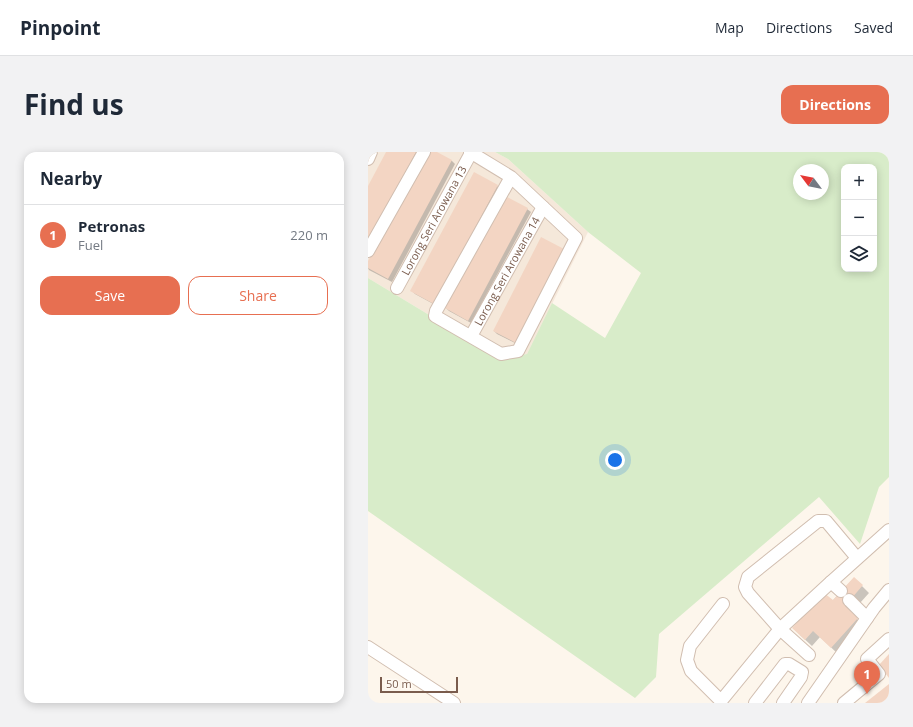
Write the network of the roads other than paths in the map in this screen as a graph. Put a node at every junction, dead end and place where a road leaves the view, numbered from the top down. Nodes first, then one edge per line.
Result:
1 (371, 152) edge
2 (424, 152) edge
3 (471, 152) edge
4 (368, 159) edge
5 (511, 177) junction
6 (543, 207) junction
7 (368, 251) edge
8 (397, 288) dead end
9 (471, 336) junction
10 (889, 530) edge
11 (857, 558) junction
12 (831, 582) junction
13 (889, 590) edge
14 (841, 592) dead end
15 (850, 600) dead end
16 (723, 604) dead end
17 (867, 618) junction
18 (780, 629) junction
19 (889, 639) edge
20 (368, 647) edge
21 (809, 654) dead end
22 (722, 702) edge
23 (454, 703) edge
24 (755, 703) edge
25 (783, 703) edge
26 (808, 703) edge
27 (844, 703) edge

1 - 4 street
2 - 7 street
3 - 5 street
3 - 8 street, Lorong Seri Arowana 13
5 - 6 street
5 - 9 street
6 - 9 street, Lorong Seri Arowana 14
6 - 9 street
10 - 11 street
11 - 12 street
11 - 18 street
12 - 14 street
12 - 18 street
13 - 17 street
15 - 17 street
16 - 22 street
17 - 26 street
18 - 21 street
18 - 22 street
19 - 27 street
20 - 23 street
24 - 25 street

